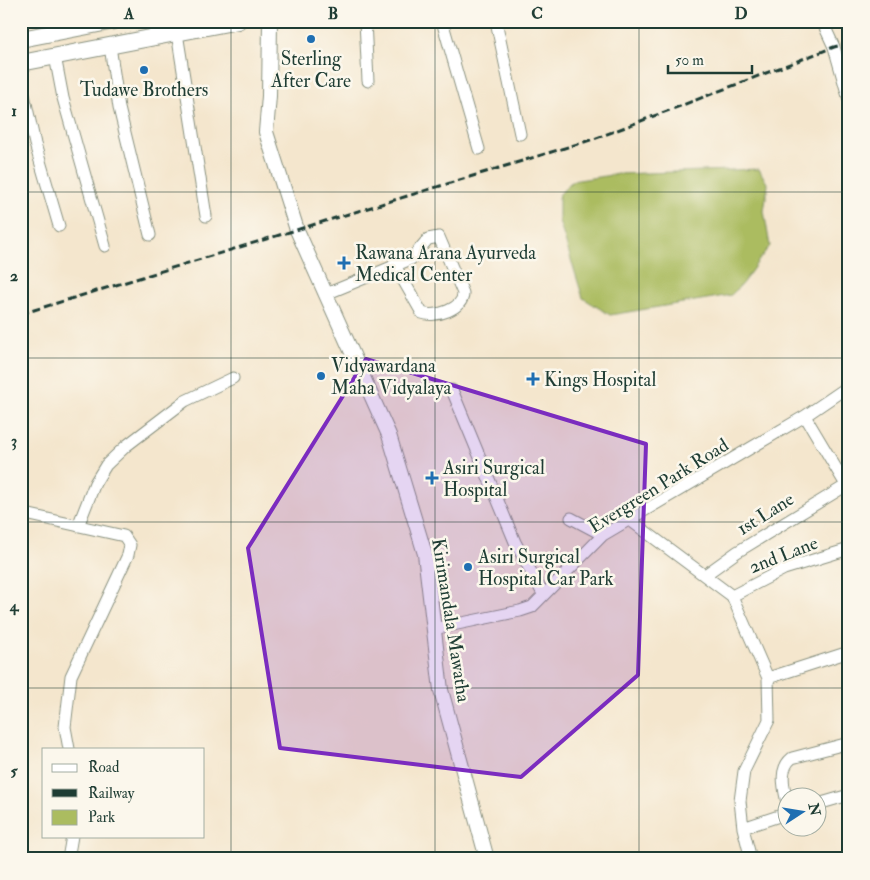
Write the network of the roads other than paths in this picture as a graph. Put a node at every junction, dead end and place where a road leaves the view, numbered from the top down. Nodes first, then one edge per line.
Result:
1 (114, 21) edge
2 (238, 21) edge
3 (270, 21) edge
4 (365, 21) edge
5 (442, 21) edge
6 (496, 21) edge
7 (822, 21) edge
8 (93, 23) edge
9 (177, 33) junction
10 (21, 39) edge
11 (110, 46) junction
12 (55, 56) junction
13 (21, 63) edge
14 (21, 81) edge
15 (368, 82) dead end
16 (849, 100) edge
17 (520, 134) dead end
18 (478, 149) dead end
19 (206, 216) dead end
20 (59, 226) dead end
21 (150, 235) dead end
22 (105, 246) dead end
23 (394, 264) junction
24 (326, 294) junction
25 (234, 378) dead end
26 (849, 386) edge
27 (452, 390) dead end
28 (805, 416) junction
29 (848, 488) edge
30 (22, 514) edge
31 (571, 518) dead end
32 (630, 520) junction
33 (78, 526) junction
34 (603, 535) junction
35 (849, 549) edge
36 (705, 576) junction
37 (543, 594) junction
38 (732, 596) junction
39 (433, 629) junction
40 (849, 652) edge
41 (768, 678) junction
42 (849, 743) edge
43 (69, 748) edge
44 (785, 788) edge
45 (849, 795) edge
46 (828, 801) edge
47 (778, 816) edge
48 (743, 828) junction
49 (72, 838) edge
50 (68, 859) edge
51 (487, 859) edge
52 (751, 859) edge

1 - 8 highway
2 - 9 highway
3 - 24 main road, Kirimandala Mawatha
4 - 15 street
5 - 18 street
6 - 17 street
7 - 16 street
8 - 10 highway
9 - 11 highway
9 - 19 street
11 - 12 highway
11 - 21 street
12 - 13 highway
12 - 22 street
14 - 20 street
23 - 23 street
23 - 24 street
24 - 39 main road, Kirimandala Mawatha
25 - 33 street
26 - 28 street, Evergreen Park Road
27 - 37 street
28 - 29 street
28 - 32 street, Evergreen Park Road
29 - 36 street, 1st Lane
30 - 33 street
31 - 34 street
32 - 34 street, Evergreen Park Road
32 - 36 street
33 - 43 street
34 - 37 street, Evergreen Park Road
35 - 38 street, 2nd Lane
36 - 38 street
37 - 39 street, Evergreen Park Road
38 - 41 street
39 - 51 main road, Kirimandala Mawatha
40 - 41 street
41 - 48 street
42 - 44 street
45 - 46 street
47 - 48 street
48 - 52 street
49 - 50 street

